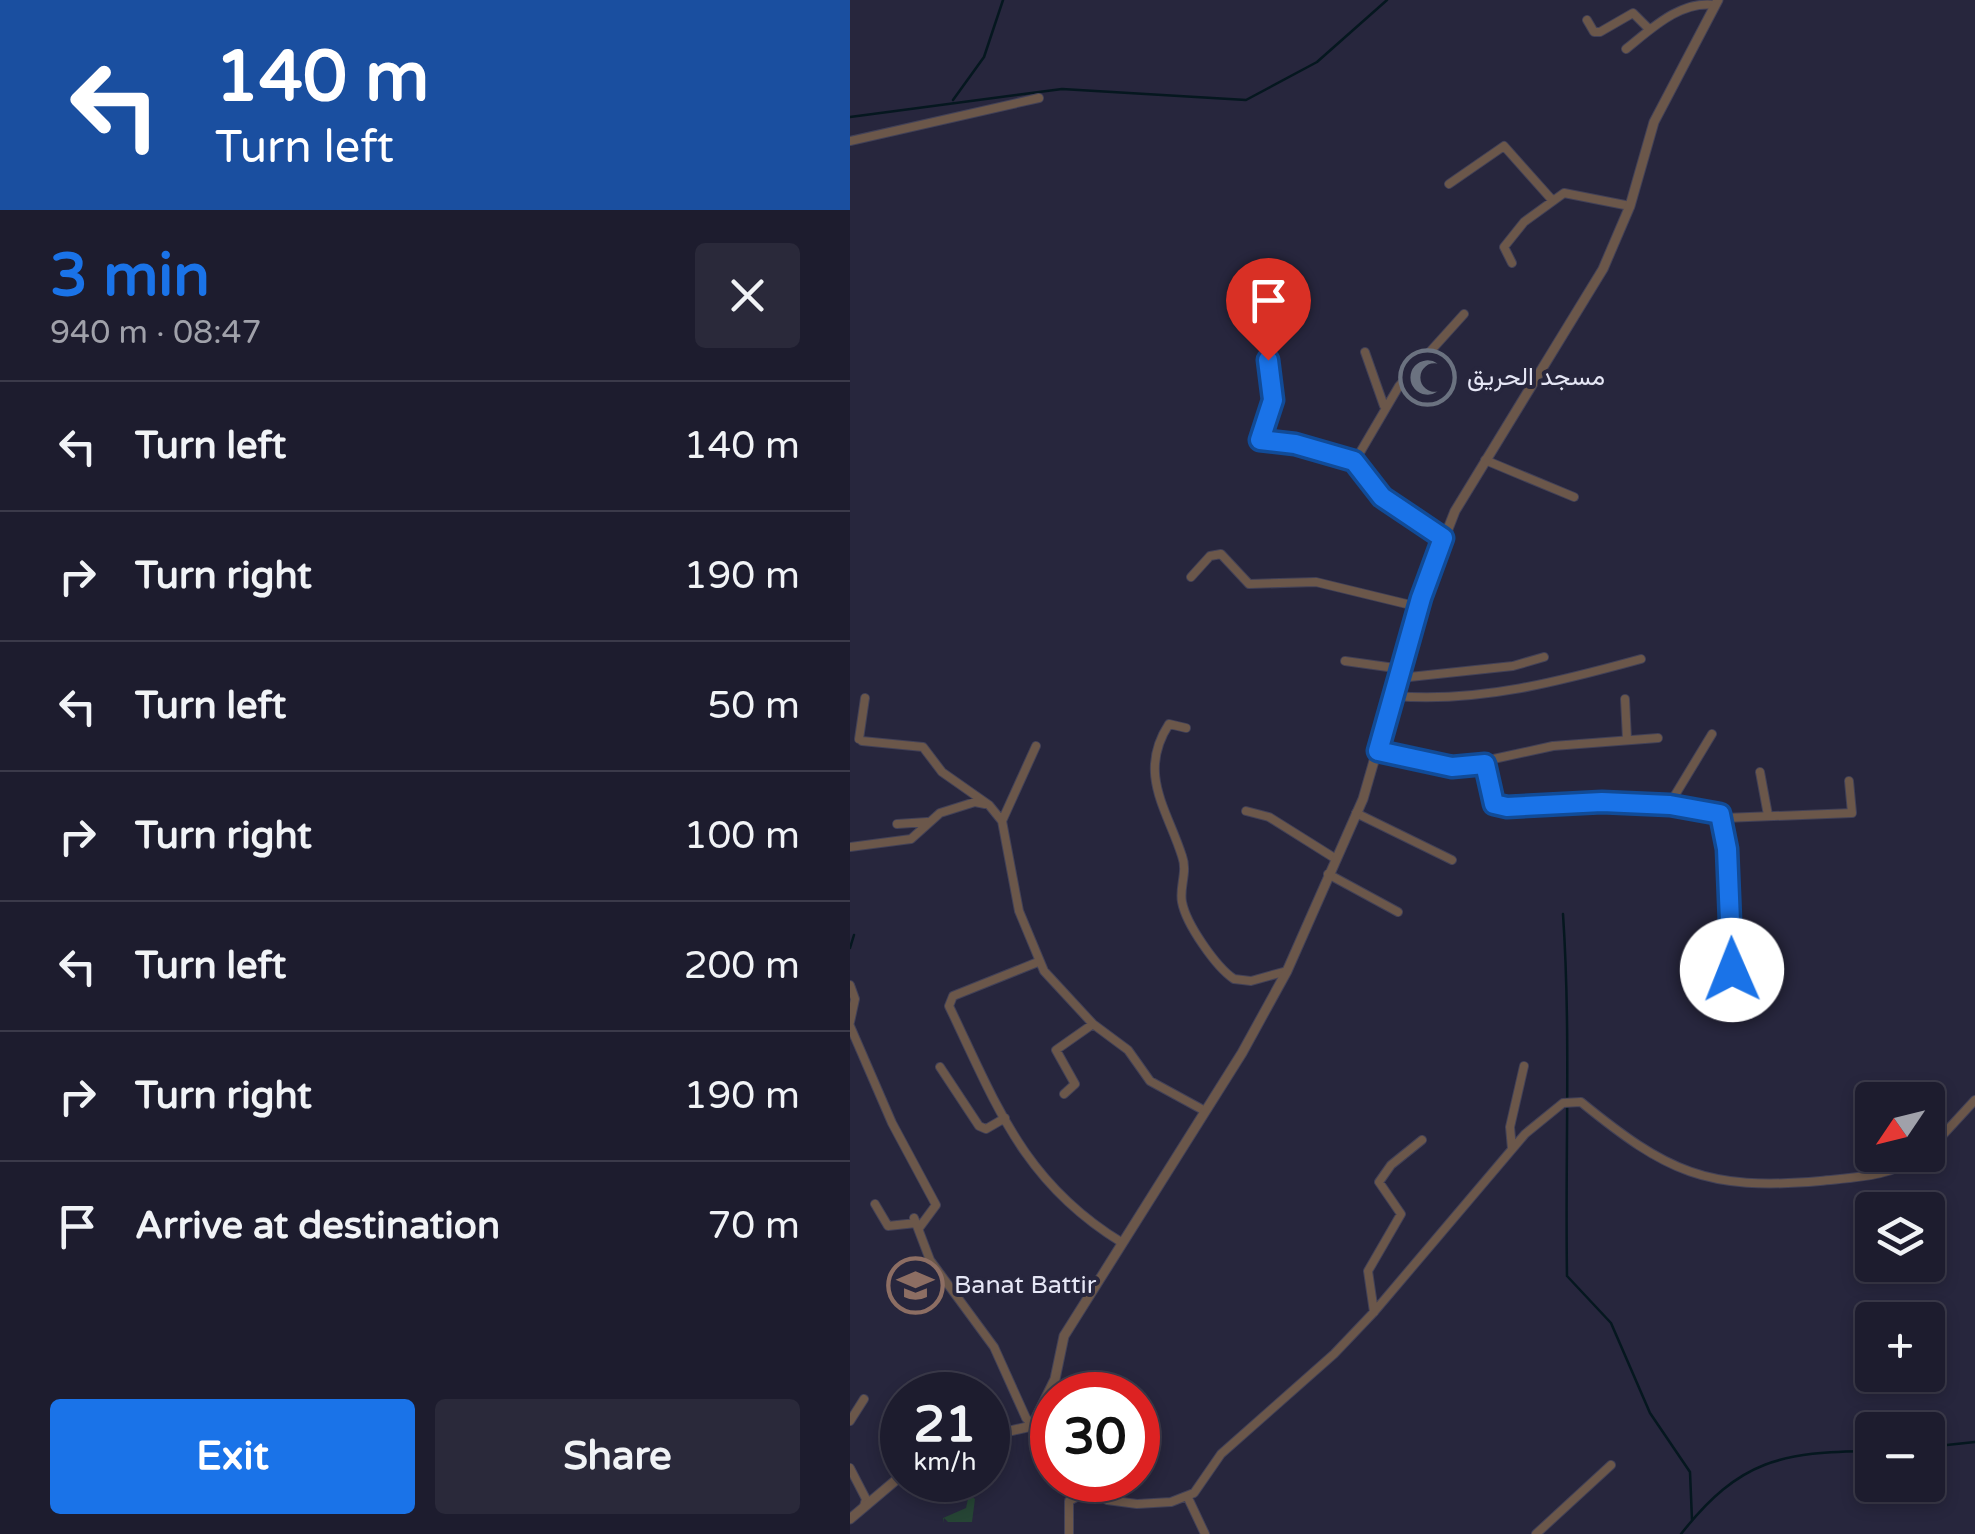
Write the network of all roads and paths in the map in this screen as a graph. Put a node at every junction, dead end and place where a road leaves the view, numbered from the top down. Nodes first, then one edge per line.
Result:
1 (1716, 3) edge
2 (1587, 20) dead end
3 (1648, 28) junction
4 (1626, 50) dead end
5 (1039, 98) dead end
6 (850, 140) edge
7 (1449, 184) dead end
8 (1553, 201) junction
9 (1630, 206) junction
10 (1512, 263) dead end
11 (1464, 314) dead end
12 (1365, 352) dead end
13 (1268, 360) dead end
14 (1384, 406) junction
15 (1485, 460) junction
16 (1354, 461) junction
17 (1574, 497) dead end
18 (1443, 538) junction
19 (1191, 578) dead end
20 (1420, 607) junction
21 (1544, 657) dead end
22 (1641, 659) dead end
23 (1345, 660) dead end
24 (1401, 673) junction
25 (1395, 696) junction
26 (866, 698) dead end
27 (1625, 699) dead end
28 (1186, 728) dead end
29 (1712, 734) dead end
30 (1626, 738) junction
31 (1658, 738) dead end
32 (1036, 746) dead end
33 (1378, 751) junction
34 (1482, 763) junction
35 (1760, 772) dead end
36 (1849, 781) dead end
37 (989, 805) junction
38 (1670, 805) junction
39 (1246, 811) dead end
40 (1356, 813) junction
41 (1768, 815) junction
42 (1724, 818) junction
43 (1002, 821) junction
44 (927, 822) junction
45 (897, 824) dead end
46 (850, 848) edge
47 (1336, 860) junction
48 (1452, 860) dead end
49 (1328, 874) junction
50 (1398, 912) dead end
51 (1038, 962) junction
52 (1287, 971) junction
53 (1732, 973) dead end
54 (850, 985) edge
55 (850, 1024) edge
56 (1093, 1024) junction
57 (1524, 1066) dead end
58 (940, 1067) dead end
59 (1064, 1094) dead end
60 (1975, 1100) edge
61 (1205, 1110) junction
62 (1005, 1118) junction
63 (1945, 1131) edge
64 (1422, 1140) dead end
65 (1512, 1148) junction
66 (1884, 1172) edge
67 (876, 1204) dead end
68 (917, 1223) junction
69 (1122, 1242) junction
70 (1374, 1312) junction
71 (1056, 1372) edge
72 (864, 1398) dead end
73 (850, 1421) edge
74 (1030, 1422) edge
75 (1610, 1464) dead end
76 (850, 1468) edge
77 (880, 1492) edge
78 (1188, 1498) junction
79 (1160, 1501) edge
80 (1069, 1502) edge
81 (1122, 1502) edge
82 (1154, 1502) edge
83 (864, 1506) junction
84 (850, 1519) edge
85 (1069, 1534) edge
86 (1205, 1534) edge
87 (1536, 1534) edge

1 - 3 street
1 - 9 street
2 - 3 street
3 - 4 street
5 - 6 street
7 - 8 street
8 - 9 street
8 - 10 street
9 - 15 street
11 - 14 street
12 - 14 street
13 - 16 street
14 - 16 street
15 - 17 street
15 - 18 street
16 - 18 street
18 - 20 street
19 - 20 street
20 - 24 street
21 - 24 street
22 - 25 street
23 - 24 street
24 - 25 street
25 - 33 street
26 - 37 street
27 - 30 street
28 - 52 street
29 - 38 street
30 - 31 street
30 - 34 street
32 - 43 street
33 - 34 street
33 - 40 street
34 - 38 street
35 - 41 street
36 - 41 street
37 - 43 street
37 - 44 street
38 - 42 street
39 - 47 street
40 - 47 street
40 - 48 street
41 - 42 street
42 - 53 street
43 - 51 street
44 - 45 street
44 - 46 street
47 - 49 street
49 - 50 street
49 - 52 street
51 - 56 street
51 - 62 street
52 - 61 street
54 - 55 street
55 - 68 street
56 - 59 street
56 - 61 street
57 - 65 street
58 - 62 street
60 - 63 street
61 - 69 street
62 - 69 street
64 - 70 street
65 - 66 street
65 - 70 street
67 - 68 street
68 - 74 street
69 - 71 street
70 - 78 street
72 - 73 street
75 - 87 street
76 - 83 street
77 - 83 street
78 - 79 street
78 - 86 street
80 - 85 street
81 - 82 street
83 - 84 street

